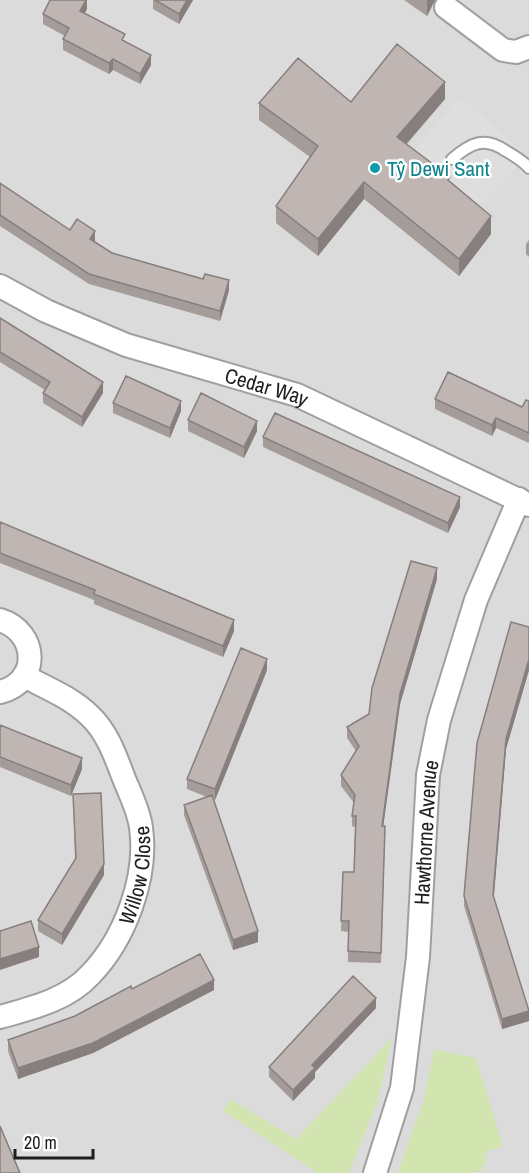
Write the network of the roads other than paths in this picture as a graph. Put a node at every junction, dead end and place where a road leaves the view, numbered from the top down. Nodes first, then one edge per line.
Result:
1 (446, 7) dead end
2 (529, 47) edge
3 (452, 159) dead end
4 (529, 168) edge
5 (0, 286) edge
6 (524, 502) edge
7 (0, 620) edge
8 (24, 676) junction
9 (0, 692) edge
10 (0, 1017) edge
11 (375, 1173) edge

1 - 2 street
3 - 4 lane
5 - 6 street, Cedar Way
6 - 11 street, Hawthorne Avenue
7 - 8 street
8 - 9 street
8 - 10 street, Willow Close

